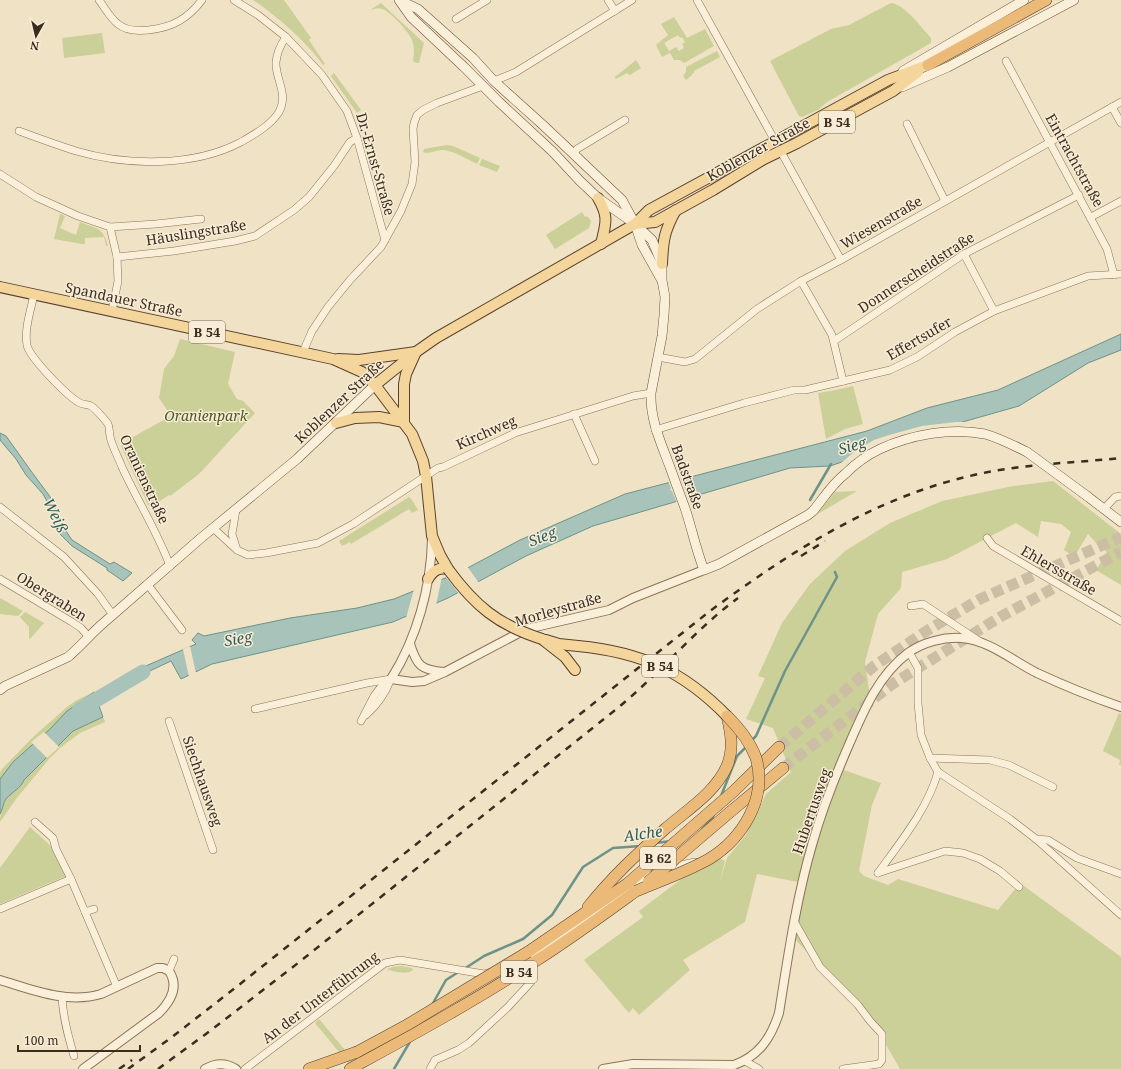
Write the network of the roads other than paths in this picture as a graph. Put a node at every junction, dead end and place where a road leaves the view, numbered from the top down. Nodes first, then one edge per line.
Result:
1 (99, 0) edge
2 (202, 0) edge
3 (234, 0) edge
4 (399, 0) edge
5 (487, 0) edge
6 (608, 0) edge
7 (632, 0) edge
8 (697, 0) edge
9 (1024, 0) edge
10 (1046, 0) edge
11 (1074, 0) edge
12 (615, 10) junction
13 (456, 19) dead end
14 (286, 36) junction
15 (1006, 61) dead end
16 (928, 65) junction
17 (888, 80) junction
18 (494, 81) junction
19 (482, 86) junction
20 (893, 91) junction
21 (1121, 102) edge
22 (1112, 107) junction
23 (625, 120) dead end
24 (1121, 123) edge
25 (907, 124) dead end
26 (19, 131) dead end
27 (358, 138) junction
28 (775, 141) junction
29 (1050, 142) junction
30 (780, 150) junction
31 (574, 153) junction
32 (564, 163) junction
33 (0, 174) edge
34 (1079, 195) junction
35 (598, 198) junction
36 (945, 201) junction
37 (1121, 201) edge
38 (676, 210) junction
39 (1091, 217) junction
40 (201, 219) dead end
41 (635, 224) junction
42 (110, 227) junction
43 (385, 240) junction
44 (601, 244) junction
45 (964, 254) junction
46 (117, 257) junction
47 (841, 260) junction
48 (662, 264) junction
49 (1118, 274) edge
50 (662, 280) junction
51 (801, 281) junction
52 (0, 287) edge
53 (34, 294) junction
54 (112, 311) junction
55 (994, 311) junction
56 (834, 341) junction
57 (303, 352) junction
58 (416, 352) junction
59 (658, 357) junction
60 (333, 359) junction
61 (843, 381) junction
62 (375, 385) junction
63 (651, 393) junction
64 (574, 414) junction
65 (404, 422) junction
66 (336, 423) junction
67 (655, 430) junction
68 (595, 460) dead end
69 (426, 476) junction
70 (1121, 496) edge
71 (0, 507) edge
72 (1104, 509) junction
73 (236, 510) junction
74 (1121, 522) edge
75 (213, 528) junction
76 (432, 536) junction
77 (987, 538) dead end
78 (237, 550) junction
79 (170, 566) junction
80 (448, 569) junction
81 (704, 570) junction
82 (0, 579) edge
83 (428, 579) junction
84 (148, 585) junction
85 (910, 606) dead end
86 (113, 615) junction
87 (1121, 621) edge
88 (182, 630) dead end
89 (88, 636) junction
90 (542, 639) junction
91 (983, 643) junction
92 (410, 644) junction
93 (909, 652) junction
94 (575, 670) dead end
95 (445, 672) junction
96 (391, 679) junction
97 (0, 690) edge
98 (1121, 707) edge
99 (255, 709) dead end
100 (727, 716) junction
101 (363, 719) dead end
102 (169, 722) dead end
103 (779, 747) tunnel mouth
104 (930, 758) junction
105 (783, 768) tunnel mouth
106 (938, 772) junction
107 (1053, 787) dead end
108 (35, 822) dead end
109 (1036, 839) junction
110 (212, 850) dead end
111 (695, 862) dead end
112 (1121, 874) edge
113 (71, 880) junction
114 (1019, 887) dead end
115 (636, 891) junction
116 (0, 909) edge
117 (94, 909) dead end
118 (85, 912) junction
119 (1121, 915) edge
120 (577, 919) junction
121 (795, 923) junction
122 (174, 959) dead end
123 (168, 971) junction
124 (0, 980) edge
125 (531, 982) dead end
126 (117, 987) junction
127 (62, 997) junction
128 (358, 1052) junction
129 (74, 1056) dead end
130 (744, 1061) junction
131 (633, 1067) edge
132 (724, 1067) edge
133 (352, 1068) edge
134 (83, 1069) edge
135 (204, 1069) edge
136 (236, 1069) edge
137 (245, 1069) edge
138 (309, 1069) edge
139 (326, 1069) edge
140 (430, 1069) edge
141 (602, 1069) edge
142 (759, 1069) edge
143 (843, 1069) edge

1 - 2 street
3 - 14 street, Dr.-Ernst-Straße
4 - 18 main road
4 - 19 main road
5 - 13 street
6 - 12 street
7 - 12 street
8 - 28 street
9 - 17 main road, Koblenzer Straße
10 - 16 highway, B 54
11 - 20 main road, Koblenzer Straße
12 - 18 street
14 - 26 street
14 - 27 street, Dr.-Ernst-Straße
15 - 29 street, Eintrachtstraße
16 - 17 main road, Koblenzer Straße / B 54
16 - 20 main road, Koblenzer Straße / B 54
17 - 28 main road, Koblenzer Straße / B 54
18 - 19 main road
18 - 31 main road
19 - 32 main road
19 - 43 street
20 - 30 main road, Koblenzer Straße / B 54
21 - 22 street, Wiesenstraße
22 - 24 street
22 - 29 street, Wiesenstraße
23 - 31 street
25 - 36 street
27 - 43 street, Dr.-Ernst-Straße
27 - 46 street, Häuslingstraße
28 - 30 main road
28 - 41 main road, Koblenzer Straße / B 54
29 - 34 street, Eintrachtstraße
29 - 36 street, Wiesenstraße
30 - 38 main road, Koblenzer Straße / B 54
30 - 47 street
31 - 32 main road
31 - 41 main road
32 - 35 main road
33 - 42 street
34 - 39 street, Eintrachtstraße
34 - 45 street, Donnerscheidstraße
35 - 41 main road
35 - 44 main road
36 - 47 street, Wiesenstraße
37 - 39 street
38 - 41 main road, Koblenzer Straße / B 54
38 - 48 main road
39 - 49 street, Eintrachtstraße
40 - 42 street
41 - 44 main road, Koblenzer Straße / B 54
41 - 48 main road
41 - 50 main road
42 - 46 street
43 - 57 street
44 - 58 main road, Koblenzer Straße / B 54
45 - 55 street
45 - 56 street, Donnerscheidstraße
46 - 54 street
47 - 51 street, Wiesenstraße
48 - 50 main road
49 - 55 street, Effertsufer
50 - 59 main road
51 - 56 street
51 - 59 street, Wiesenstraße
52 - 53 main road, Spandauer Straße / B 54
53 - 54 main road, Spandauer Straße / B 54
53 - 79 street, Oranienstraße
54 - 57 main road, Spandauer Straße / B 54
55 - 61 street, Effertsufer
56 - 61 street
57 - 60 main road, Spandauer Straße / B 54
58 - 60 main road, B 54
58 - 62 main road, Koblenzer Straße / B 54
58 - 65 main road, B 54
59 - 63 main road
60 - 62 main road, Spandauer Straße / B 54
61 - 67 street, Effertsufer
62 - 65 main road, B 54
62 - 66 main road, Koblenzer Straße
63 - 64 street, Kirchweg
63 - 67 main road, Badstraße
64 - 68 street
64 - 69 street, Kirchweg
65 - 66 main road
65 - 69 main road, B 54
66 - 73 main road, Koblenzer Straße
67 - 81 main road, Badstraße
69 - 76 main road, B 54
69 - 78 street, Kirchweg
70 - 72 street
71 - 86 street
72 - 74 main road, Morleystraße
72 - 81 main road, Morleystraße, bridge
73 - 75 main road, Koblenzer Straße
73 - 78 street
75 - 78 street
75 - 79 main road, Koblenzer Straße
76 - 80 main road, B 54
76 - 83 street
77 - 87 street, Ehlersstraße
79 - 84 main road, Koblenzer Straße
80 - 83 main road
80 - 90 main road, B 54, bridge
81 - 95 street, Morleystraße
82 - 89 street, Obergraben
83 - 92 street
84 - 86 main road, Koblenzer Straße
84 - 88 street
85 - 91 street, Hubertusweg
86 - 89 main road, Koblenzer Straße
89 - 97 main road, Koblenzer Straße
90 - 94 main road
90 - 100 main road, B 54, bridge
91 - 93 street, Hubertusweg
91 - 98 street, Hubertusweg
92 - 95 street
92 - 96 street
93 - 104 street
93 - 121 street, Hubertusweg
95 - 96 street, Morleystraße
96 - 99 street, Morleystraße
96 - 101 street
100 - 115 highway, B 54, bridge
100 - 120 highway, B 54
102 - 110 street, Siechhausweg
103 - 120 highway, B 62
104 - 106 street
104 - 107 street
105 - 115 highway, B 62, bridge
106 - 109 street
106 - 114 street
108 - 113 street
109 - 112 street
109 - 119 street
111 - 137 street, An der Unterführung
113 - 116 street
113 - 118 street
115 - 133 highway, B 54
117 - 118 street
118 - 126 street
120 - 128 highway, B 54, bridge
121 - 130 street, Hubertusweg
121 - 143 street
122 - 123 street
123 - 126 street
123 - 134 street
124 - 127 street
125 - 140 street
126 - 127 street
127 - 129 street
128 - 138 highway
128 - 139 highway, B 54
130 - 132 street
130 - 142 street
131 - 132 street
131 - 141 street
135 - 136 street

